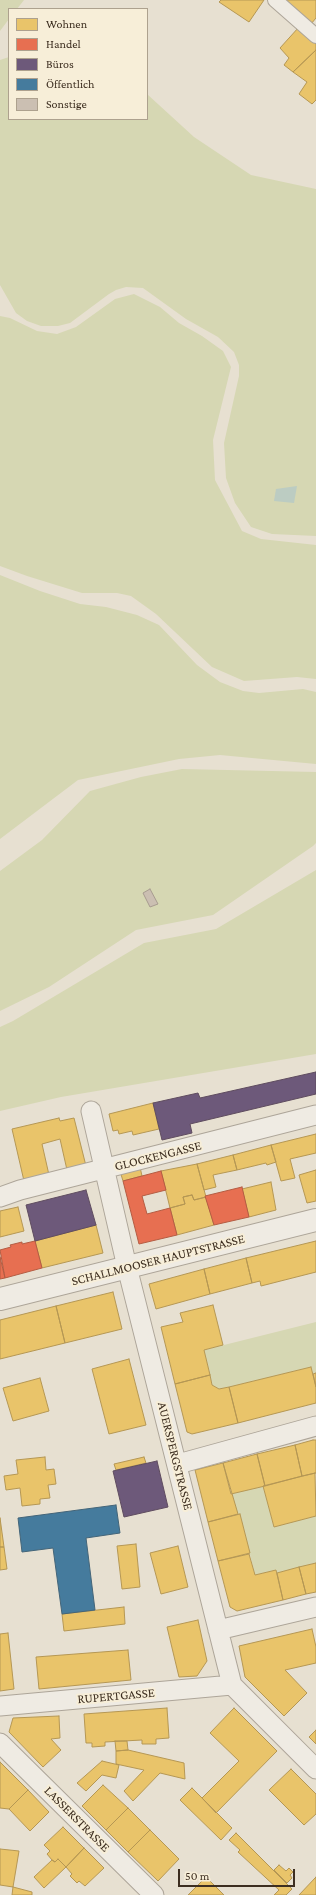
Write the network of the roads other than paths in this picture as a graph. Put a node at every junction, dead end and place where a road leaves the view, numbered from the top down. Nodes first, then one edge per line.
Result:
1 (275, 0) edge
2 (316, 36) edge
3 (91, 1111) dead end
4 (316, 1115) edge
5 (105, 1169) junction
6 (0, 1197) edge
7 (316, 1220) edge
8 (127, 1266) junction
9 (0, 1299) edge
10 (316, 1426) edge
11 (178, 1464) junction
12 (316, 1607) edge
13 (218, 1630) junction
14 (232, 1685) junction
15 (0, 1706) edge
16 (0, 1743) edge
17 (316, 1769) edge
18 (154, 1895) edge

1 - 2 street
3 - 5 street, AUERSPERGSTRASSE
4 - 5 street, GLOCKENGASSE
5 - 6 street, GLOCKENGASSE
5 - 8 street, AUERSPERGSTRASSE
7 - 8 street, SCHALLMOOSER HAUPTSTRASSE
8 - 9 street, SCHALLMOOSER HAUPTSTRASSE
8 - 11 street, AUERSPERGSTRASSE
10 - 11 street
11 - 13 street, AUERSPERGSTRASSE
12 - 13 street
13 - 14 street, AUERSPERGSTRASSE
14 - 15 street, RUPERTGASSE
14 - 17 street
16 - 18 street, LASSERSTRASSE

